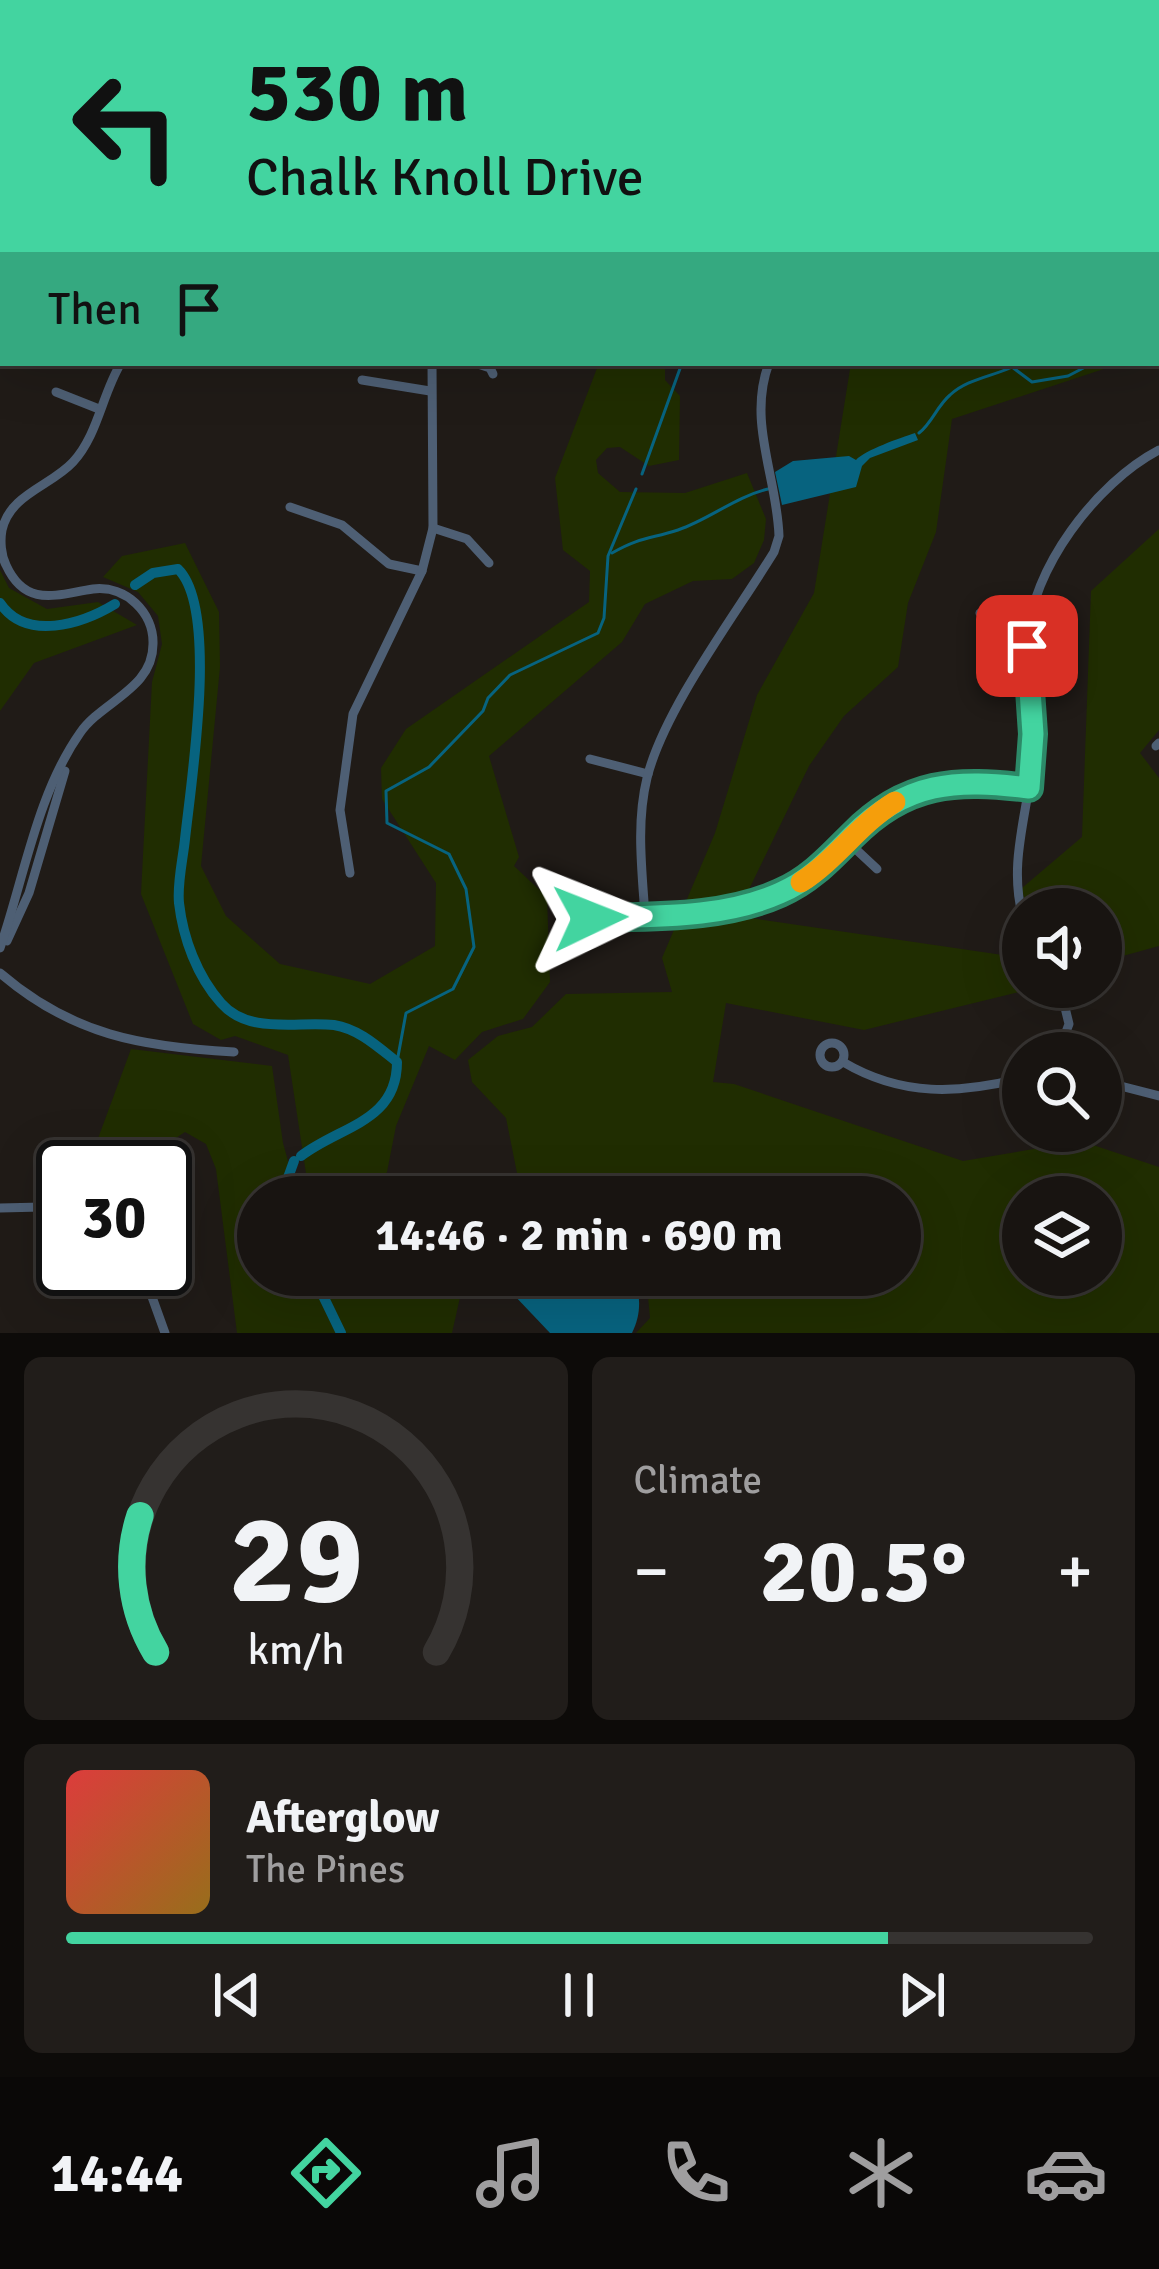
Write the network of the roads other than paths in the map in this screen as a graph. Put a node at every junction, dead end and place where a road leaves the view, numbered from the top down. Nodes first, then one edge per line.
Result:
1 (120, 366) edge
2 (432, 366) edge
3 (484, 366) edge
4 (768, 366) edge
5 (493, 374) dead end
6 (362, 380) dead end
7 (430, 391) junction
8 (56, 392) dead end
9 (99, 409) junction
10 (1159, 450) edge
11 (290, 507) dead end
12 (434, 528) junction
13 (489, 563) dead end
14 (422, 571) junction
15 (980, 613) dead end
16 (1029, 620) junction
17 (590, 759) dead end
18 (648, 775) junction
19 (1029, 788) junction
20 (847, 841) junction
21 (877, 869) dead end
22 (350, 873) dead end
23 (1019, 888) edge
24 (645, 916) junction
25 (590, 918) dead end
26 (0, 949) edge
27 (0, 973) edge
28 (234, 1052) dead end
29 (843, 1062) dead end
30 (1002, 1083) edge
31 (1122, 1086) edge
32 (1159, 1096) edge
33 (36, 1207) edge
34 (0, 1208) edge
35 (152, 1296) edge
36 (166, 1333) edge

1 - 9 street
2 - 7 street
3 - 5 street
4 - 18 street
6 - 7 street
7 - 12 street
8 - 9 street
9 - 26 street
10 - 16 street
11 - 14 street
12 - 13 street
12 - 14 street
14 - 22 street
15 - 16 street
16 - 19 street
17 - 18 street
18 - 24 street
19 - 20 street
19 - 23 street
20 - 21 street
20 - 24 street
24 - 25 street
27 - 28 street
29 - 30 street
31 - 32 street
33 - 34 street
35 - 36 street

